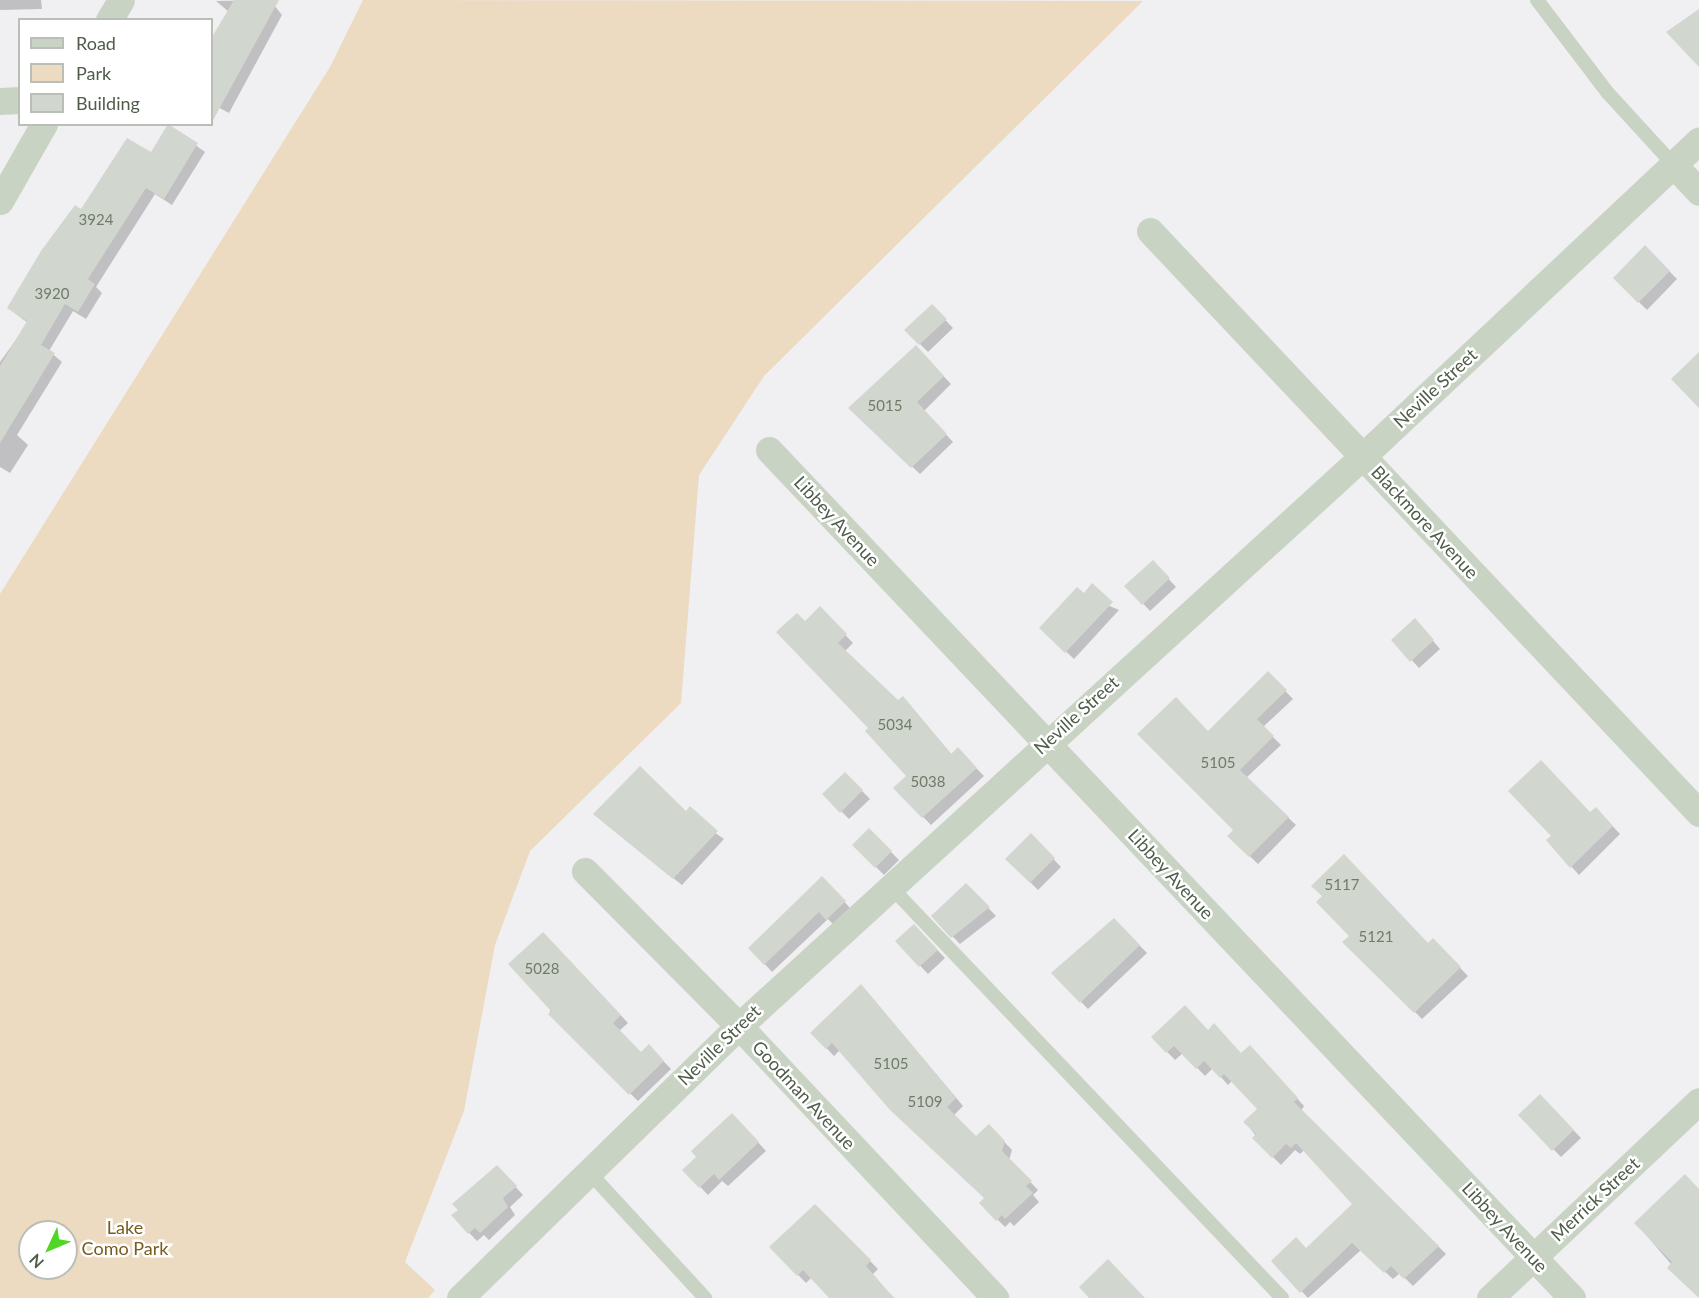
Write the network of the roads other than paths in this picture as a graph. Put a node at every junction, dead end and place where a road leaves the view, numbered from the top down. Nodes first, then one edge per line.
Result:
1 (122, 0) edge
2 (1536, 0) edge
3 (110, 18) edge
4 (18, 100) edge
5 (0, 101) edge
6 (43, 126) edge
7 (1699, 140) edge
8 (1673, 164) junction
9 (1699, 192) edge
10 (0, 201) edge
11 (1150, 231) dead end
12 (769, 450) dead end
13 (1363, 456) junction
14 (1046, 742) junction
15 (1699, 813) edge
16 (585, 871) dead end
17 (890, 886) junction
18 (739, 1026) junction
19 (1699, 1101) edge
20 (588, 1172) junction
21 (1533, 1257) junction
22 (460, 1298) edge
23 (705, 1298) edge
24 (994, 1298) edge
25 (1282, 1298) edge
26 (1490, 1298) edge
27 (1572, 1298) edge

1 - 3 street
2 - 8 lane
4 - 5 street
6 - 10 street
7 - 8 street, Neville Street
8 - 9 street
8 - 13 street, Neville Street
11 - 13 street, Blackmore Avenue
12 - 14 street, Libbey Avenue
13 - 14 street, Neville Street
13 - 15 street, Blackmore Avenue
14 - 17 street, Neville Street
14 - 21 street, Libbey Avenue
16 - 18 street, Goodman Avenue
17 - 18 street, Neville Street
17 - 25 lane
18 - 20 street, Neville Street
18 - 24 street, Goodman Avenue
19 - 21 street, Merrick Street
20 - 22 street, Neville Street
20 - 23 lane
21 - 26 street, Merrick Street
21 - 27 street, Libbey Avenue

